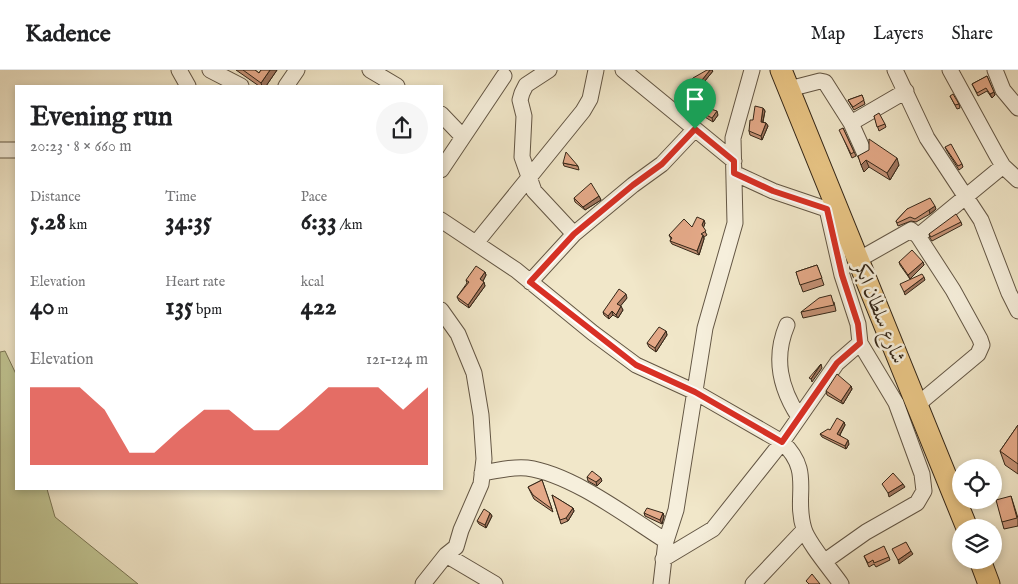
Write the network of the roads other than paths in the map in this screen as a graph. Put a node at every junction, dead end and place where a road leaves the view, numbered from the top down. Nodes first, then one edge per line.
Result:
1 (179, 70) edge
2 (210, 70) edge
3 (297, 70) edge
4 (370, 70) edge
5 (548, 70) edge
6 (596, 70) edge
7 (624, 70) edge
8 (752, 70) edge
9 (896, 70) edge
10 (950, 70) edge
11 (994, 70) edge
12 (501, 73) edge
13 (785, 79) edge
14 (187, 85) edge
15 (239, 85) edge
16 (287, 85) edge
17 (395, 85) edge
18 (906, 91) junction
19 (522, 93) junction
20 (1018, 108) edge
21 (443, 116) edge
22 (851, 123) junction
23 (695, 129) junction
24 (463, 137) junction
25 (0, 150) edge
26 (15, 150) edge
27 (864, 152) edge
28 (1003, 166) junction
29 (443, 167) edge
30 (734, 167) junction
31 (529, 179) junction
32 (1018, 180) edge
33 (966, 197) junction
34 (833, 211) junction
35 (443, 221) edge
36 (574, 234) junction
37 (918, 236) junction
38 (476, 243) junction
39 (858, 260) junction
40 (530, 282) junction
41 (1018, 311) edge
42 (443, 313) edge
43 (787, 325) dead end
44 (860, 343) junction
45 (695, 392) junction
46 (917, 405) junction
47 (800, 417) junction
48 (782, 442) junction
49 (482, 473) junction
50 (963, 519) edge
51 (804, 530) junction
52 (666, 540) junction
53 (446, 555) junction
54 (663, 559) junction
55 (825, 561) junction
56 (983, 569) edge
57 (423, 584) edge
58 (495, 584) edge
59 (661, 584) edge
60 (752, 584) edge
61 (841, 584) edge
62 (989, 584) edge

1 - 14 street
2 - 15 street
3 - 16 street
4 - 17 street
5 - 19 street
6 - 31 street
7 - 23 street
8 - 30 street
9 - 18 street
10 - 28 street
11 - 20 street
12 - 19 street
12 - 24 street
13 - 22 street
13 - 34 highway, شارع سلطان ابكر
18 - 22 street
18 - 33 street
19 - 31 street
21 - 24 street
22 - 27 street
23 - 30 street
23 - 36 street
24 - 29 street
25 - 26 street
28 - 32 street
28 - 33 street
30 - 34 street
30 - 45 street
31 - 36 street
31 - 38 street
33 - 37 street
33 - 41 street
34 - 39 highway, شارع سلطان ابكر
34 - 44 street
35 - 38 street
36 - 40 street
37 - 39 street
37 - 46 street
38 - 40 street
39 - 46 highway, شارع سلطان ابكر
40 - 45 street
42 - 49 street
43 - 47 street
44 - 47 street
44 - 55 street
45 - 48 street
45 - 52 street
46 - 50 highway, شارع سلطان ابكر
47 - 48 street
48 - 51 street
48 - 54 street
49 - 52 street
49 - 53 street
51 - 55 street
51 - 60 street
52 - 54 street
53 - 57 street
53 - 58 street
54 - 59 street
55 - 61 street
56 - 62 highway

